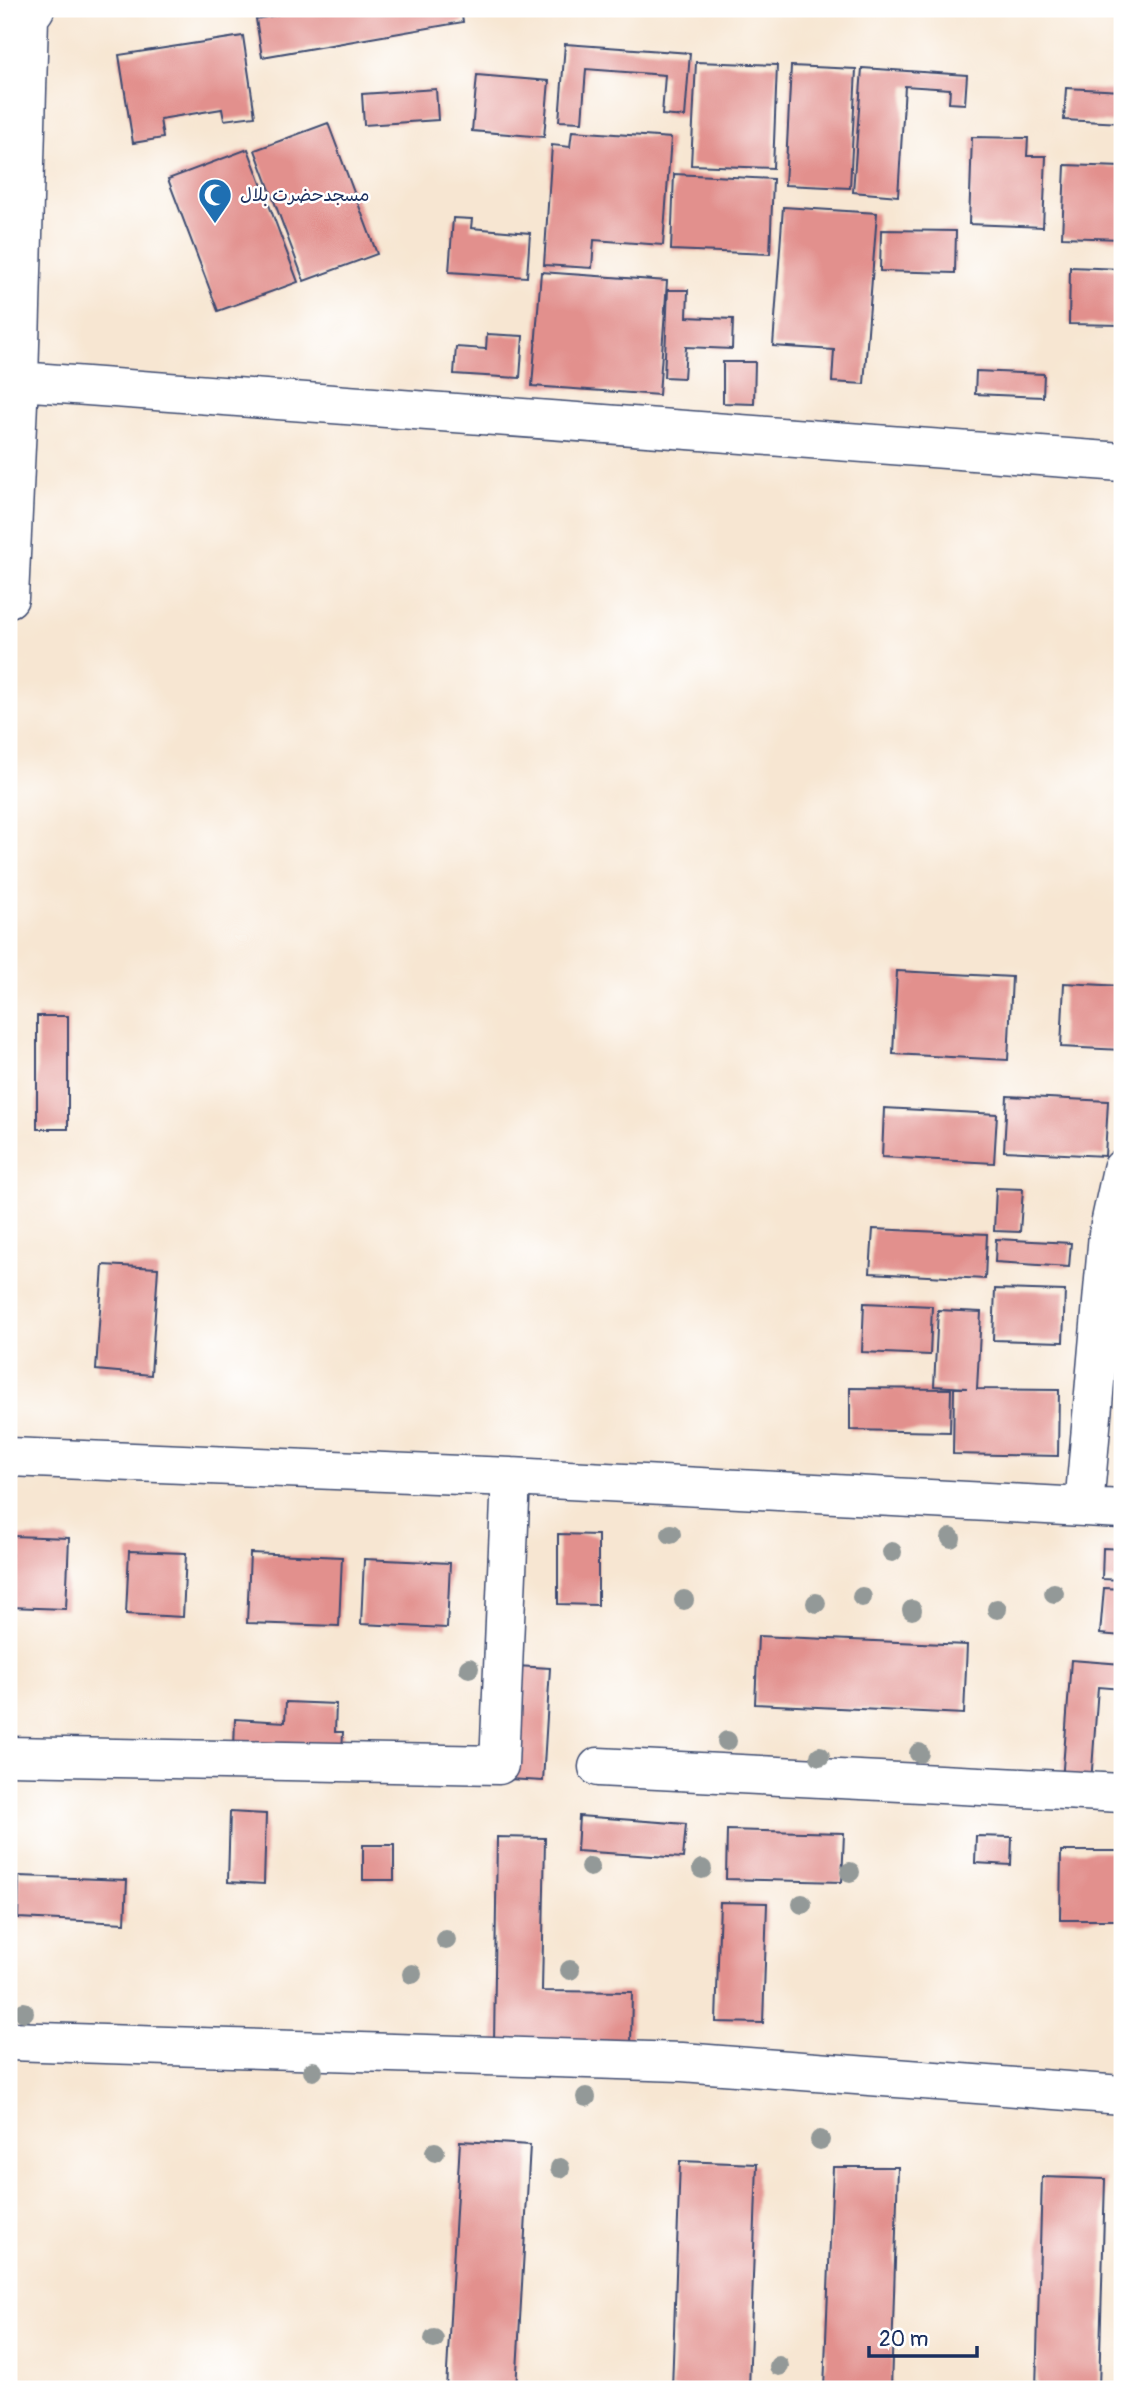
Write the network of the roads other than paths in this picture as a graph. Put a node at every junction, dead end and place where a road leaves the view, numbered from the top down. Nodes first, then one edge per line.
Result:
1 (35, 9) edge
2 (15, 329) edge
3 (19, 382) junction
4 (1122, 462) edge
5 (9, 598) edge
6 (1122, 1169) edge
7 (9, 1457) edge
8 (511, 1477) junction
9 (1084, 1507) junction
10 (1122, 1509) edge
11 (9, 1756) edge
12 (598, 1767) dead end
13 (1122, 1793) edge
14 (9, 2040) edge
15 (1122, 2095) edge

1 - 2 street
2 - 3 street
3 - 4 street
3 - 5 street
6 - 9 street
7 - 8 street
8 - 9 street
8 - 11 street
9 - 10 street
12 - 13 street
14 - 15 street

